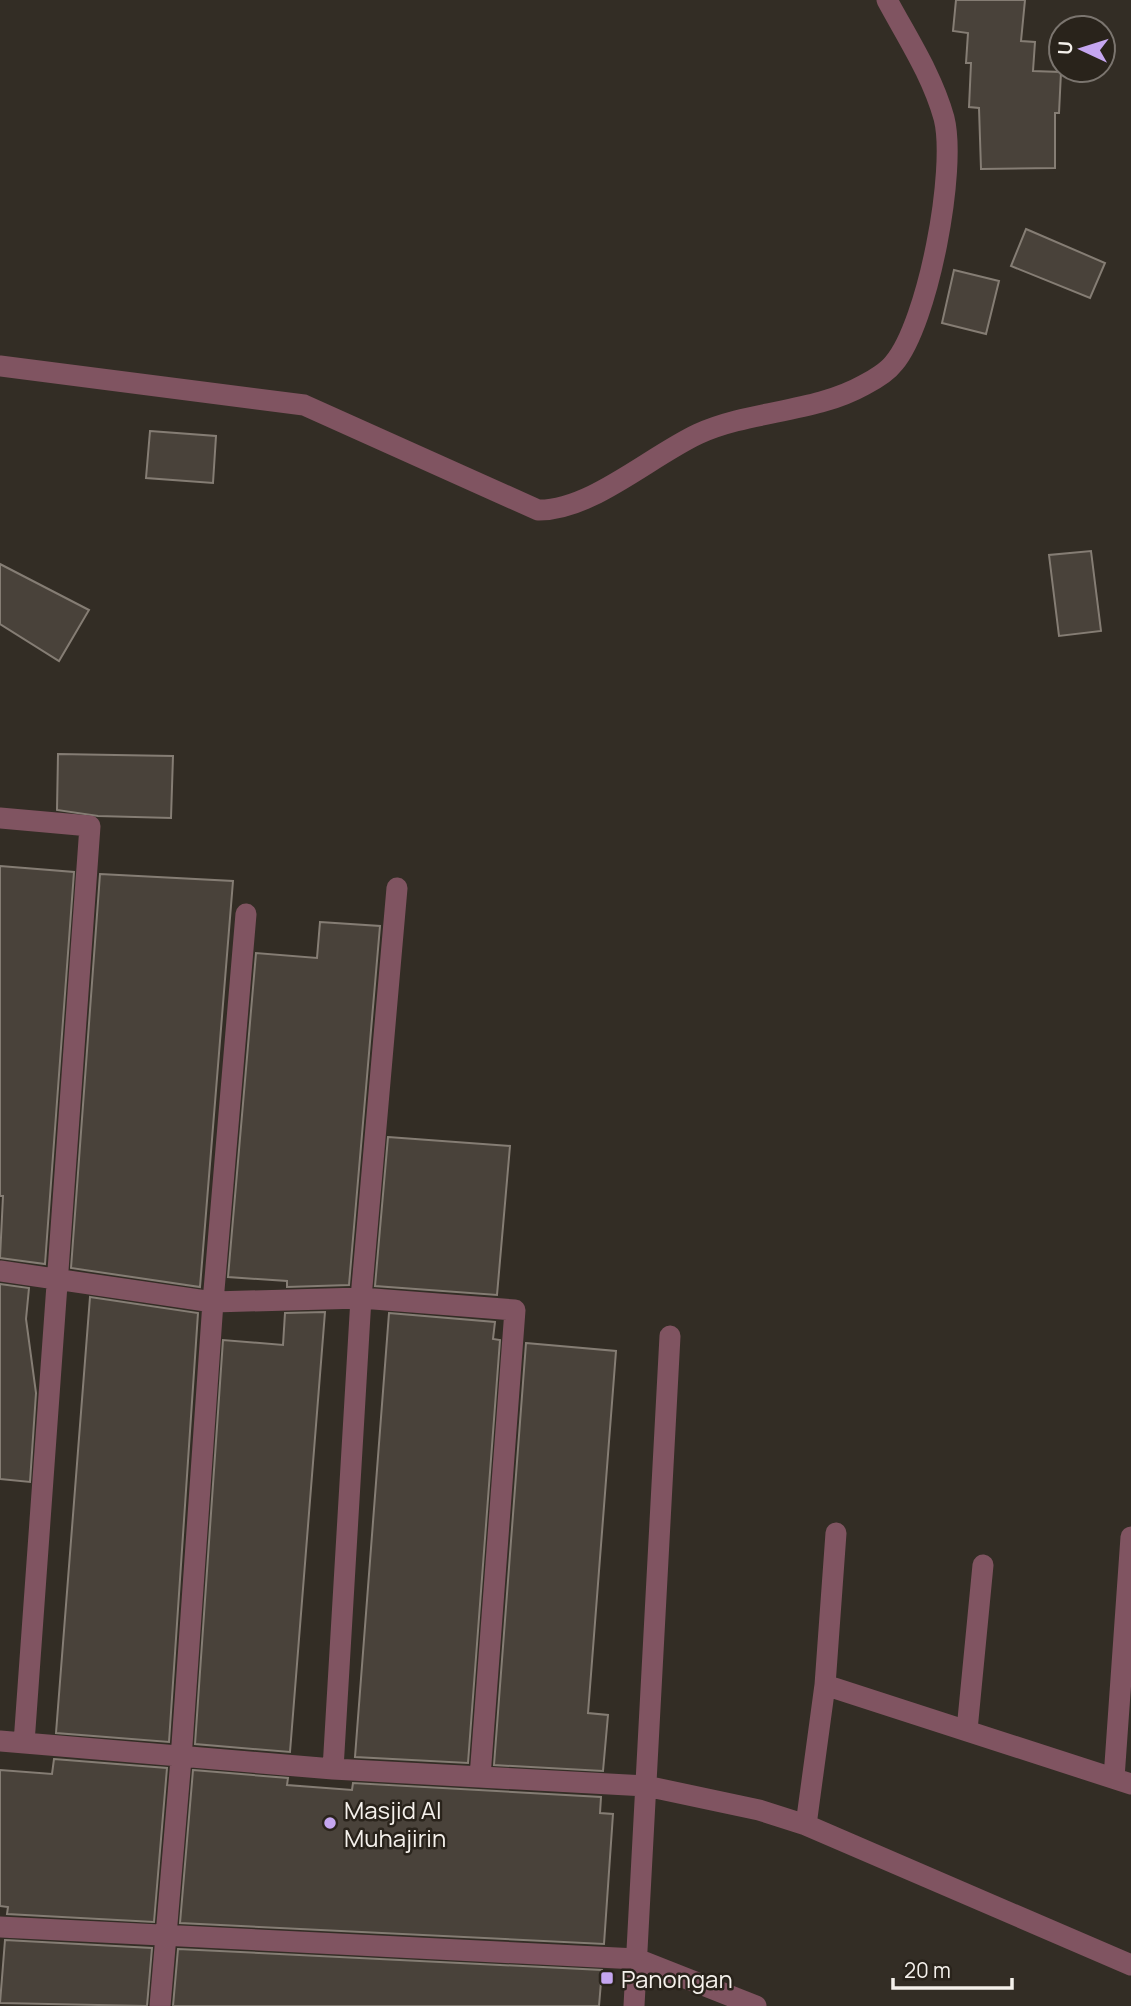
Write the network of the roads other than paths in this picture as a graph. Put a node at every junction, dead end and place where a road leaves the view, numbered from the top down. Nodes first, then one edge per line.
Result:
1 (887, 0) edge
2 (0, 366) edge
3 (0, 818) edge
4 (397, 888) dead end
5 (246, 914) dead end
6 (0, 1271) edge
7 (56, 1278) junction
8 (361, 1298) junction
9 (213, 1302) junction
10 (670, 1336) dead end
11 (836, 1533) dead end
12 (1131, 1537) edge
13 (983, 1565) dead end
14 (825, 1685) junction
15 (967, 1730) junction
16 (0, 1741) edge
17 (24, 1743) junction
18 (181, 1759) junction
19 (333, 1769) junction
20 (480, 1777) junction
21 (1123, 1781) edge
22 (646, 1786) junction
23 (806, 1825) junction
24 (0, 1927) edge
25 (168, 1937) junction
26 (637, 1959) junction
27 (1131, 1965) edge
28 (160, 2006) edge
29 (634, 2006) edge
30 (756, 2006) edge

1 - 2 street
3 - 7 street
4 - 8 street
5 - 9 street
6 - 7 street
7 - 9 street
7 - 17 street
8 - 9 street
8 - 19 street
8 - 20 street
9 - 18 street
10 - 22 street
11 - 14 street
12 - 21 street
13 - 15 street
14 - 15 street
14 - 23 street
15 - 21 street
16 - 17 street
17 - 18 street
18 - 19 street
18 - 25 street
19 - 20 street
20 - 22 street
22 - 23 street
22 - 26 street
23 - 27 street
24 - 25 street
25 - 26 street
25 - 28 street
26 - 29 street
26 - 30 street

